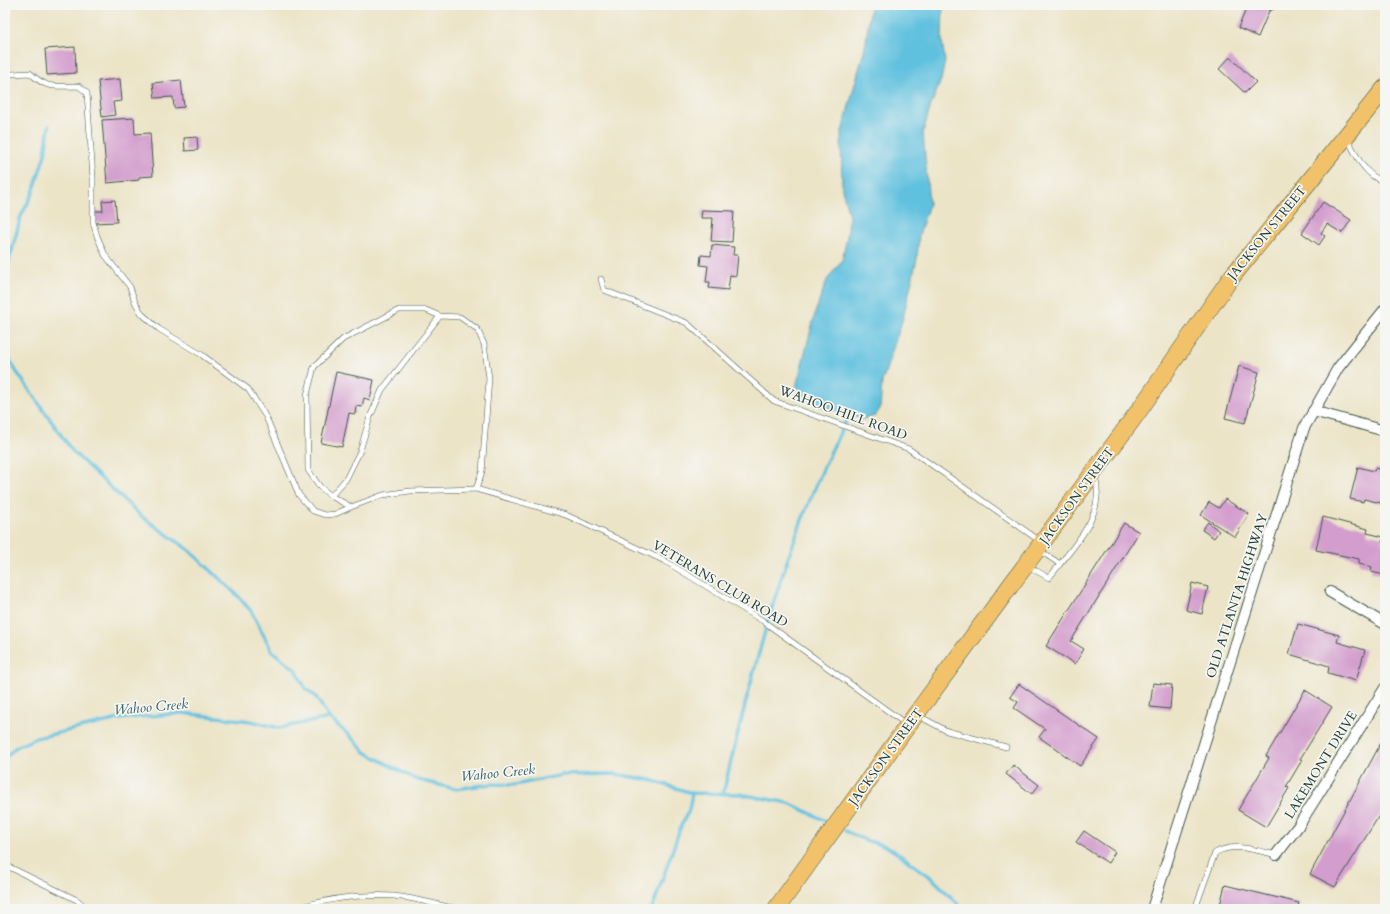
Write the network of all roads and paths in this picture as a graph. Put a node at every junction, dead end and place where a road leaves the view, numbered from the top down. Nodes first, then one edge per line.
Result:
1 (11, 74) dead end
2 (1385, 88) edge
3 (1346, 135) junction
4 (1385, 182) edge
5 (601, 279) dead end
6 (1385, 309) edge
7 (440, 316) junction
8 (1313, 411) junction
9 (1385, 431) edge
10 (1094, 473) junction
11 (476, 489) junction
12 (331, 496) junction
13 (351, 507) junction
14 (1041, 546) junction
15 (1060, 564) junction
16 (1027, 565) junction
17 (1330, 592) dead end
18 (1385, 624) edge
19 (1385, 688) edge
20 (912, 720) junction
21 (1006, 746) dead end
22 (1276, 855) joint
23 (5, 865) edge
24 (88, 909) edge
25 (294, 909) edge
26 (458, 909) edge
27 (776, 909) edge
28 (1152, 909) edge
29 (1195, 909) edge

1 - 13 lane, VETERANS CLUB ROAD
2 - 3 main road, JACKSON STREET
3 - 4 lane
3 - 10 main road, JACKSON STREET
5 - 14 lane, WAHOO HILL ROAD
6 - 8 street, OLD ATLANTA HIGHWAY
7 - 11 lane
7 - 12 lane
7 - 12 lane
8 - 9 street
8 - 28 street, OLD ATLANTA HIGHWAY
10 - 14 main road, JACKSON STREET
10 - 15 lane
11 - 13 lane, VETERANS CLUB ROAD
11 - 20 lane, VETERANS CLUB ROAD
12 - 13 lane
14 - 15 lane
14 - 16 main road, JACKSON STREET
15 - 16 lane
16 - 20 main road, JACKSON STREET
17 - 18 street
19 - 22 street, LAKEMONT DRIVE
20 - 21 lane, VETERANS CLUB ROAD
20 - 27 main road, JACKSON STREET
22 - 29 lane
23 - 24 lane
25 - 26 lane

